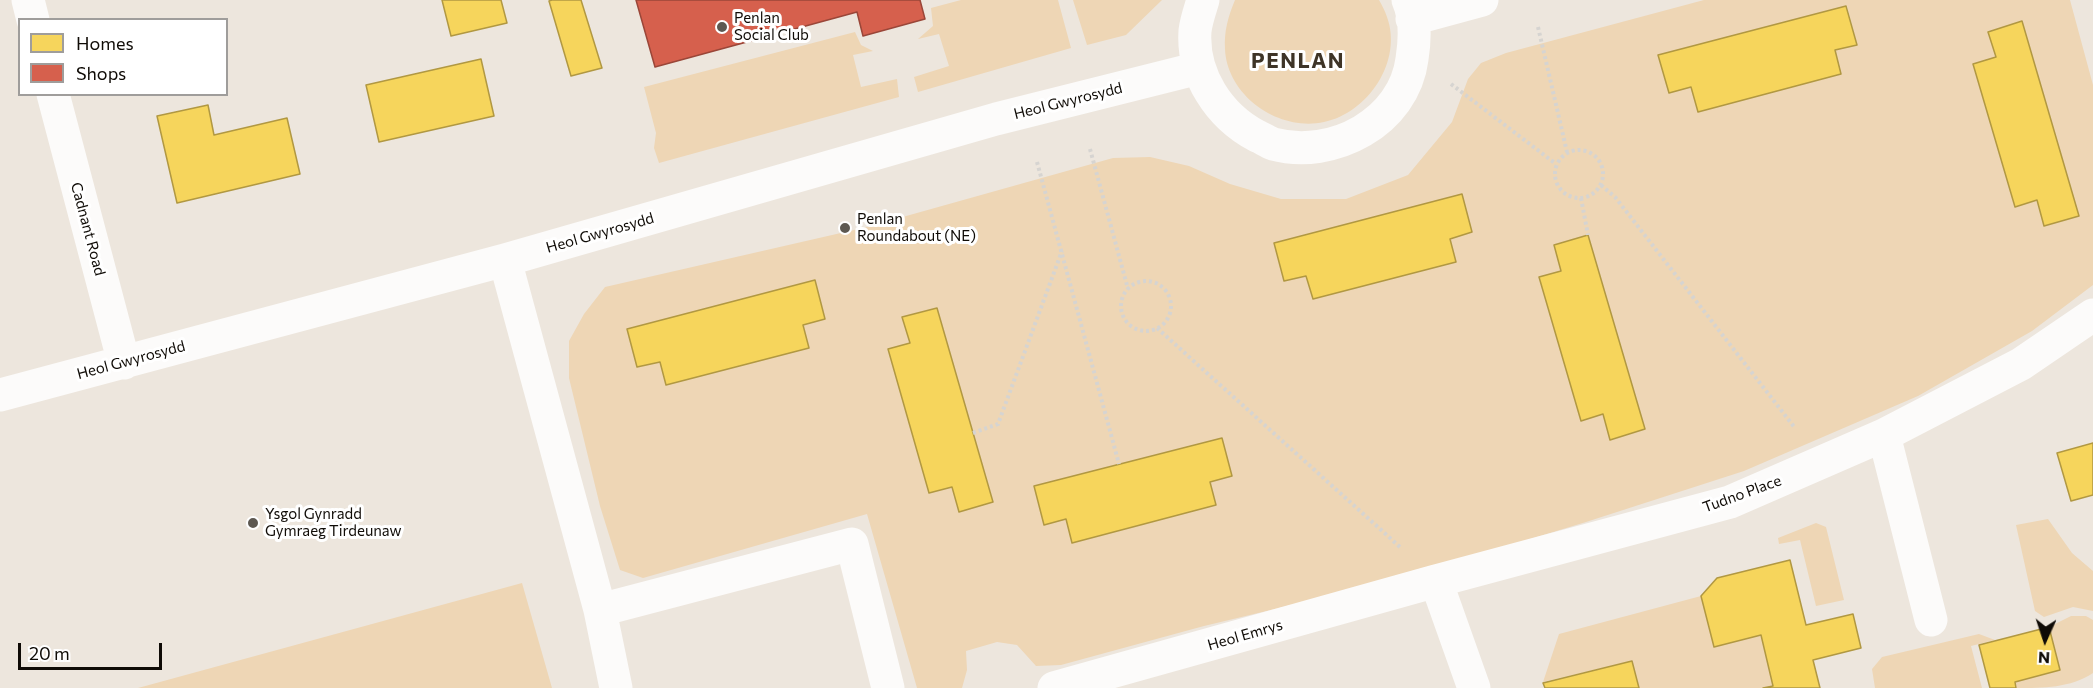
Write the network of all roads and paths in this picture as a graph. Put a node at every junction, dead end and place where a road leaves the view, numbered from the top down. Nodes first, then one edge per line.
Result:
1 (28, 0) edge
2 (1203, 0) edge
3 (1482, 0) edge
4 (1410, 9) edge
5 (32, 18) edge
6 (1538, 27) dead end
7 (1199, 68) junction
8 (1451, 84) dead end
9 (54, 96) edge
10 (1090, 149) dead end
11 (1567, 152) junction
12 (1037, 162) dead end
13 (1556, 164) junction
14 (1601, 185) junction
15 (1581, 198) junction
16 (1588, 235) dead end
17 (1062, 250) junction
18 (505, 260) junction
19 (1128, 289) junction
20 (2093, 315) edge
21 (1157, 328) junction
22 (124, 363) junction
23 (0, 395) edge
24 (973, 433) dead end
25 (1800, 434) dead end
26 (1884, 435) junction
27 (1119, 464) dead end
28 (1430, 583) junction
29 (600, 610) junction
30 (1931, 620) dead end
31 (616, 688) edge
32 (888, 688) edge
33 (1054, 688) edge
34 (1474, 688) edge

1 - 5 street
2 - 7 street
3 - 4 street
4 - 7 street
6 - 11 path
7 - 18 street, Heol Gwyrosydd
8 - 13 path
9 - 22 street, Cadnant Road
10 - 19 path
11 - 13 path
11 - 14 path
12 - 17 path
13 - 15 path
14 - 15 path
14 - 25 path
15 - 16 path
17 - 24 path
17 - 27 path
18 - 22 street, Heol Gwyrosydd
18 - 29 street
19 - 21 path
19 - 21 path
20 - 26 street, Tudno Place
21 - 28 path
22 - 23 street, Heol Gwyrosydd
26 - 28 street, Tudno Place
26 - 30 street
28 - 33 street, Heol Emrys
28 - 34 street
29 - 31 street
29 - 32 street

